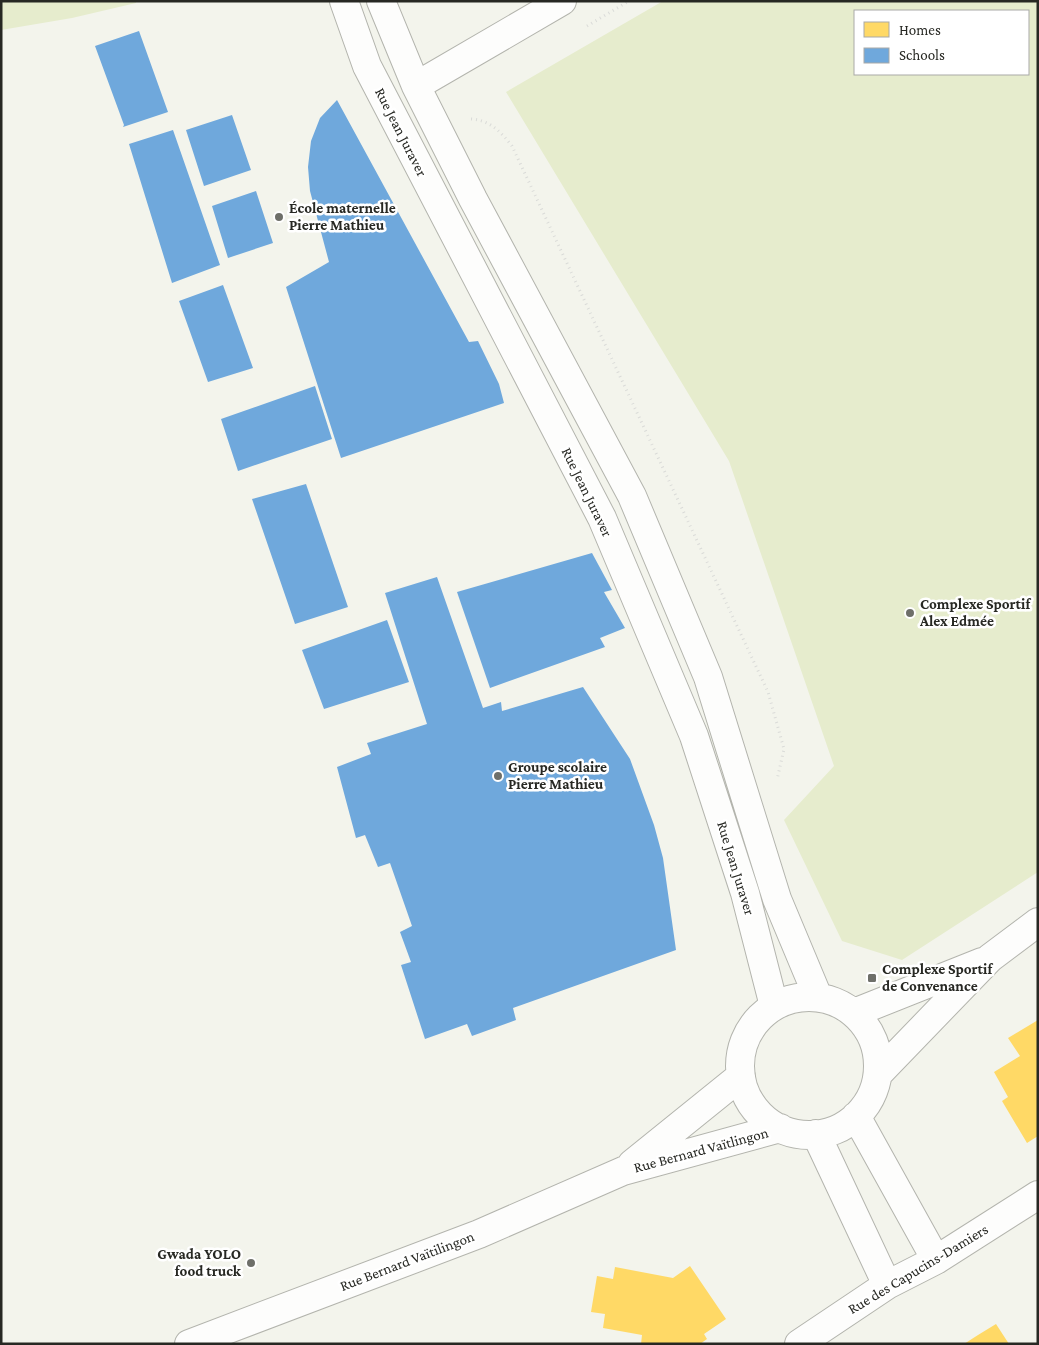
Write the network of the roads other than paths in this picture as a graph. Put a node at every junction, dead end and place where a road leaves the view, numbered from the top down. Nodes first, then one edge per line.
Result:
1 (344, 1) edge
2 (381, 1) edge
3 (562, 1) edge
4 (416, 86) junction
5 (1038, 922) edge
6 (990, 958) junction
7 (818, 997) junction
8 (774, 1006) junction
9 (854, 1013) junction
10 (878, 1074) junction
11 (741, 1076) junction
12 (856, 1116) junction
13 (780, 1128) junction
14 (816, 1134) junction
15 (623, 1171) junction
16 (1038, 1195) edge
17 (936, 1260) junction
18 (887, 1285) junction
19 (189, 1344) edge
20 (799, 1344) edge

1 - 8 street, Rue Jean Juraver
2 - 4 street, Rue Jean Juraver
3 - 4 street
4 - 7 street, Rue Jean Juraver
5 - 6 street
6 - 9 street
6 - 10 street
7 - 8 street
7 - 9 street
8 - 11 street
9 - 10 street
10 - 12 street
11 - 13 street
11 - 15 street, Rue Bernard Vaïtlingon
12 - 14 street
12 - 17 street
13 - 14 street
13 - 15 street, Rue Bernard Vaïtlingon
14 - 18 street
15 - 19 street, Rue Bernard Vaïtilingon
16 - 17 street, Rue des Capucins-Damiers
17 - 18 street, Rue des Capucins-Damiers
18 - 20 street, Rue des Capucins-Damiers

